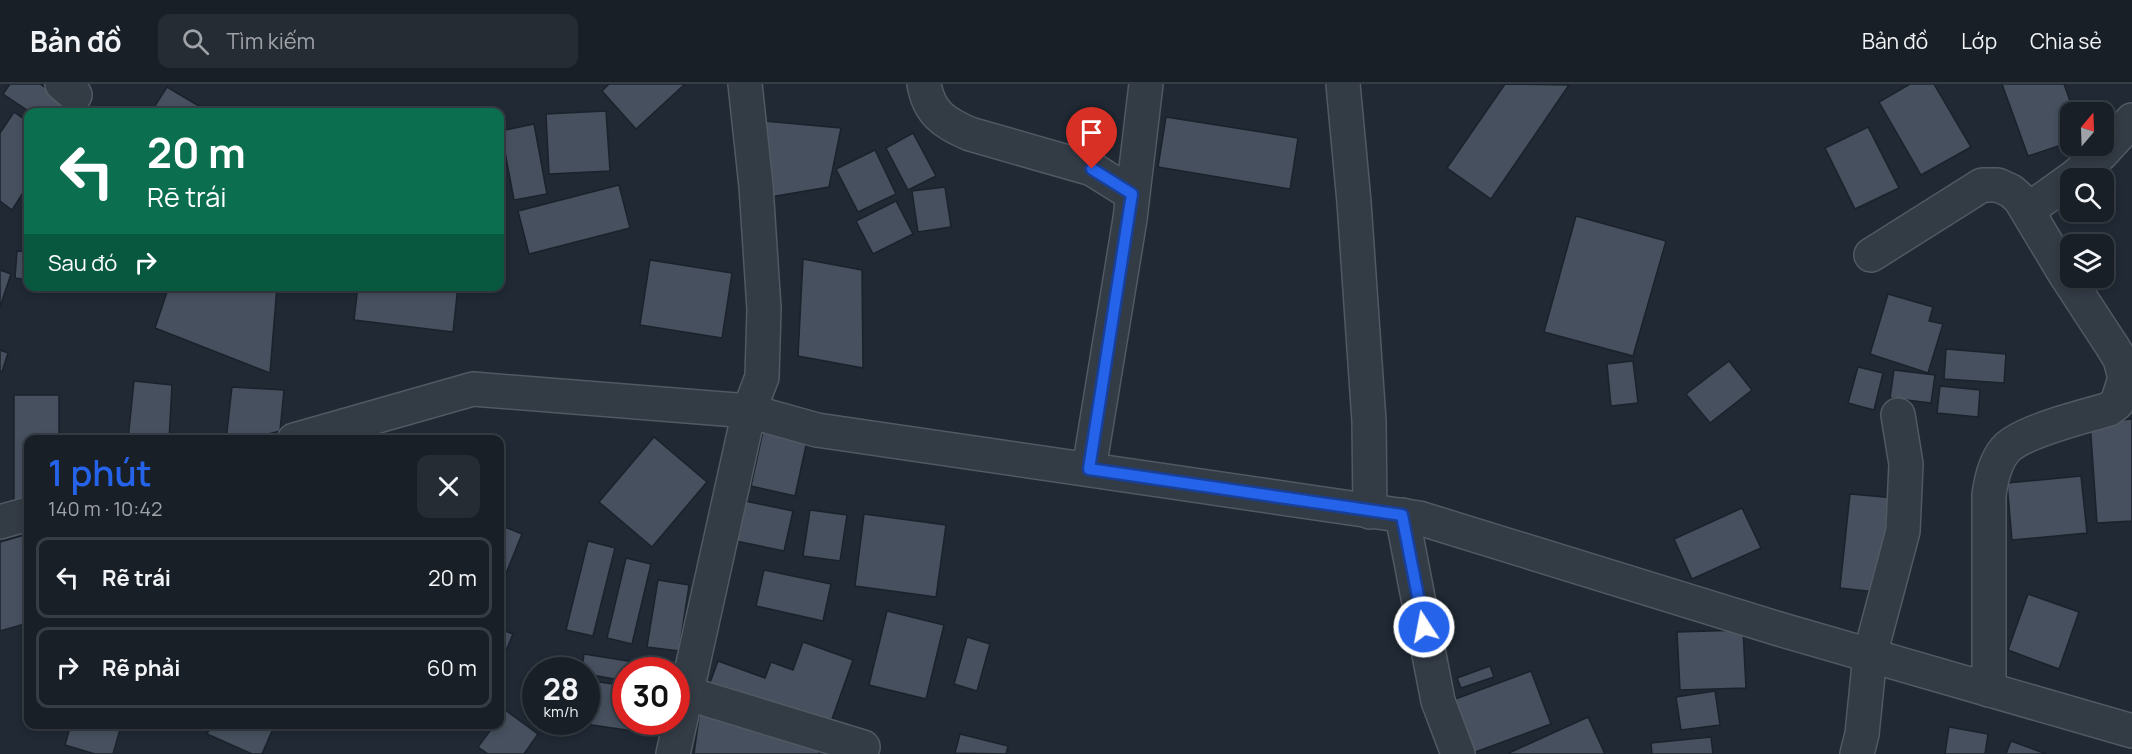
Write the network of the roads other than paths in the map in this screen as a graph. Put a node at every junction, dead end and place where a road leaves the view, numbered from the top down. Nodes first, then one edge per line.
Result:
1 (745, 84) edge
2 (924, 84) edge
3 (1146, 84) edge
4 (1343, 84) edge
5 (2132, 120) edge
6 (2084, 168) edge
7 (2060, 187) edge
8 (1132, 194) junction
9 (2028, 210) junction
10 (1871, 255) dead end
11 (748, 411) junction
12 (1898, 415) dead end
13 (312, 435) edge
14 (1089, 469) junction
15 (1370, 512) junction
16 (24, 515) edge
17 (1402, 515) junction
18 (0, 522) edge
19 (1870, 656) junction
20 (690, 675) edge
21 (1989, 690) junction
22 (690, 694) edge
23 (2132, 731) edge
24 (677, 735) edge
25 (863, 747) dead end
26 (673, 754) edge
27 (1458, 754) edge
28 (1857, 754) edge

1 - 11 street
2 - 8 street
3 - 8 street
4 - 15 street
5 - 6 street
7 - 9 street
8 - 14 street
9 - 10 street
9 - 21 street
11 - 13 street
11 - 14 street
11 - 20 street
12 - 19 street
14 - 15 street
15 - 17 street
16 - 18 street
17 - 19 street
17 - 27 street
19 - 21 street
19 - 28 street
21 - 23 street
22 - 25 street
24 - 26 street

